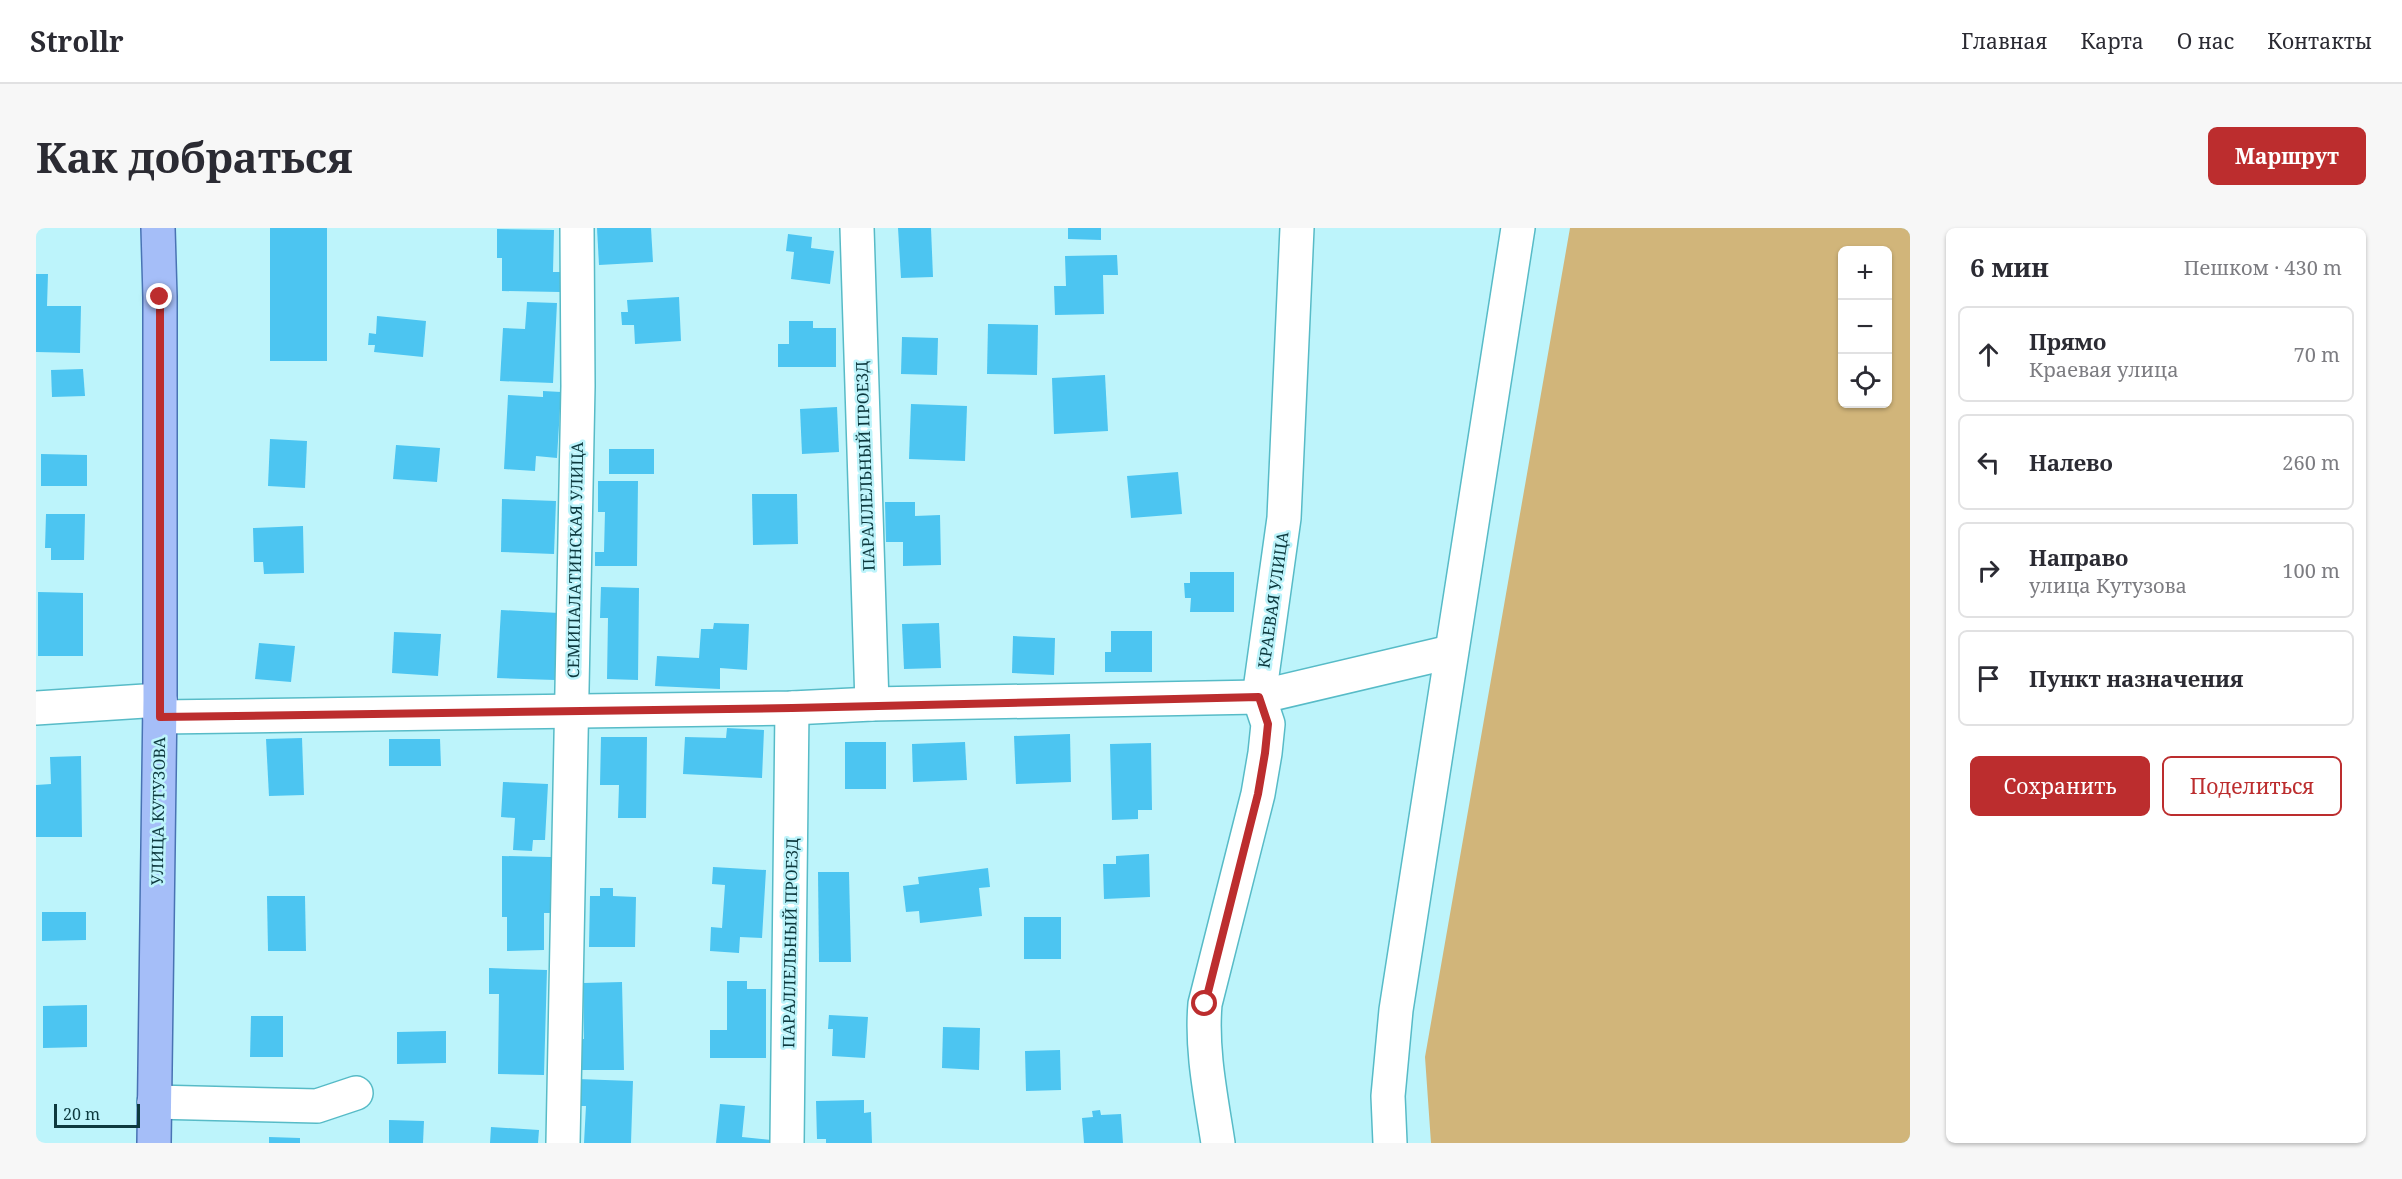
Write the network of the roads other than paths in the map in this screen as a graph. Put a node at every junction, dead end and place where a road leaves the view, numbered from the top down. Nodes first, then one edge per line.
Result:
1 (158, 228) edge
2 (577, 228) edge
3 (857, 228) edge
4 (1297, 228) edge
5 (1518, 228) edge
6 (1450, 652) junction
7 (1259, 697) junction
8 (872, 704) junction
9 (36, 708) edge
10 (160, 708) junction
11 (792, 708) junction
12 (572, 710) junction
13 (356, 1093) dead end
14 (154, 1102) junction
15 (154, 1143) edge
16 (563, 1143) edge
17 (788, 1143) edge
18 (1218, 1143) edge
19 (1390, 1143) edge

1 - 10 main road, УЛИЦА КУТУЗОВА
2 - 12 street, СЕМИПАЛАТИНСКАЯ УЛИЦА
3 - 8 street, ПАРАЛЛЕЛЬНЫЙ ПРОЕЗД
4 - 7 street, КРАЕВАЯ УЛИЦА
5 - 6 street
6 - 7 street
6 - 19 street
7 - 8 street
7 - 18 street, КРАЕВАЯ УЛИЦА
8 - 11 street
9 - 10 street
10 - 12 street
10 - 14 main road, УЛИЦА КУТУЗОВА
11 - 12 street
11 - 17 street, ПАРАЛЛЕЛЬНЫЙ ПРОЕЗД
12 - 16 street, СЕМИПАЛАТИНСКАЯ УЛИЦА
13 - 14 street
14 - 15 main road, УЛИЦА КУТУЗОВА

